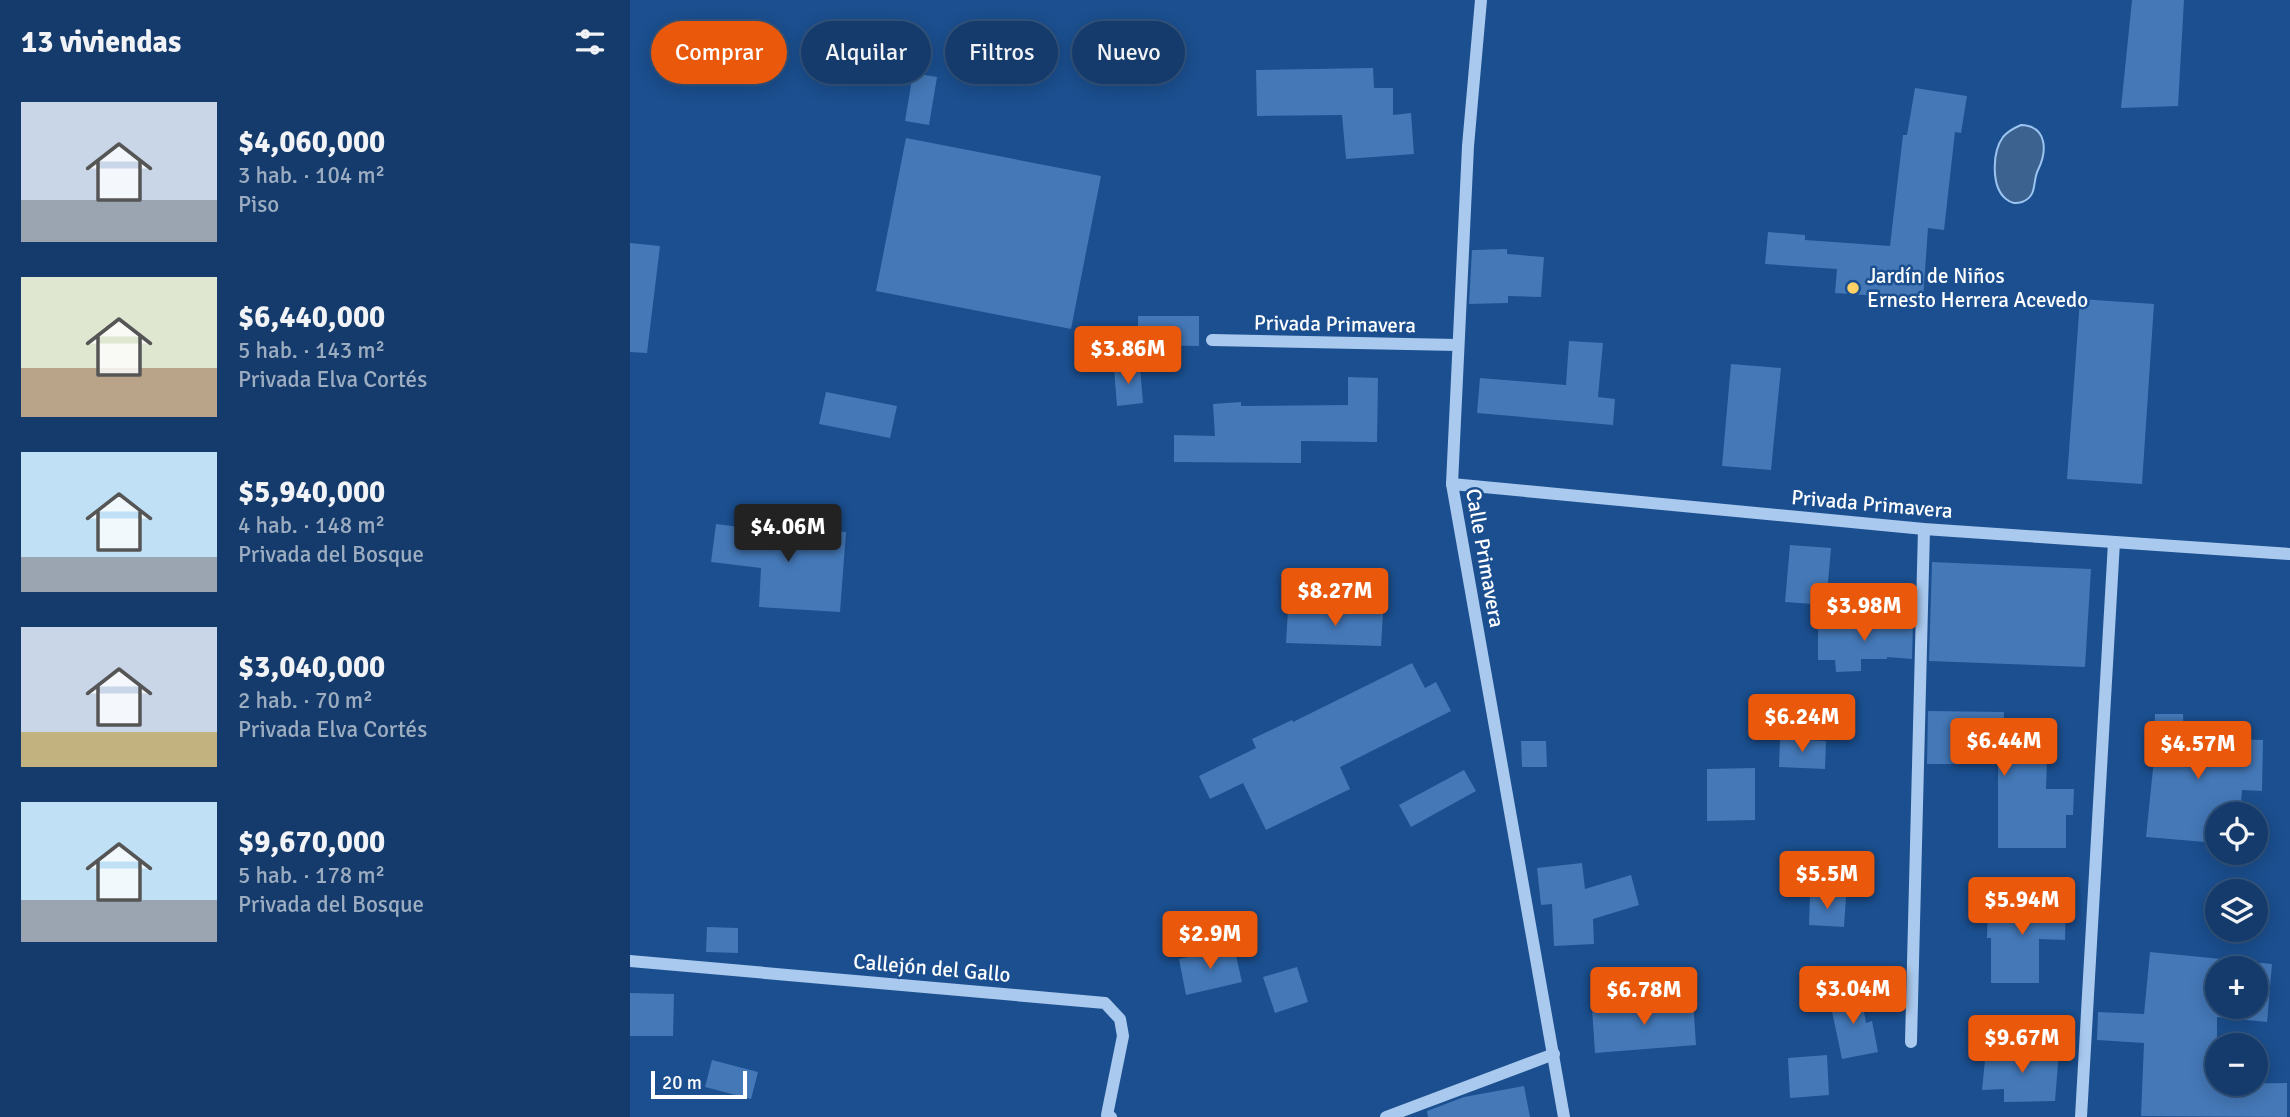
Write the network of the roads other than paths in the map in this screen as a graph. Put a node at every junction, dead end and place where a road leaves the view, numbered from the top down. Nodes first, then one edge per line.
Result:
1 (1481, 0) edge
2 (1212, 340) dead end
3 (1457, 345) junction
4 (1452, 484) junction
5 (1924, 529) junction
6 (2114, 542) junction
7 (2290, 554) edge
8 (630, 961) edge
9 (1911, 1042) dead end
10 (1554, 1054) junction
11 (1111, 1117) edge
12 (1387, 1117) edge
13 (1564, 1117) edge
14 (2081, 1117) edge

1 - 3 street, Calle Primavera
2 - 3 street, Privada Primavera
3 - 4 street, Calle Primavera
4 - 5 street, Privada Primavera
4 - 10 street, Calle Primavera
5 - 6 street, Privada Primavera
5 - 9 street
6 - 7 street, Privada Primavera
6 - 14 street
8 - 11 street, Callejón del Gallo
10 - 12 street
10 - 13 street, Calle Primavera

